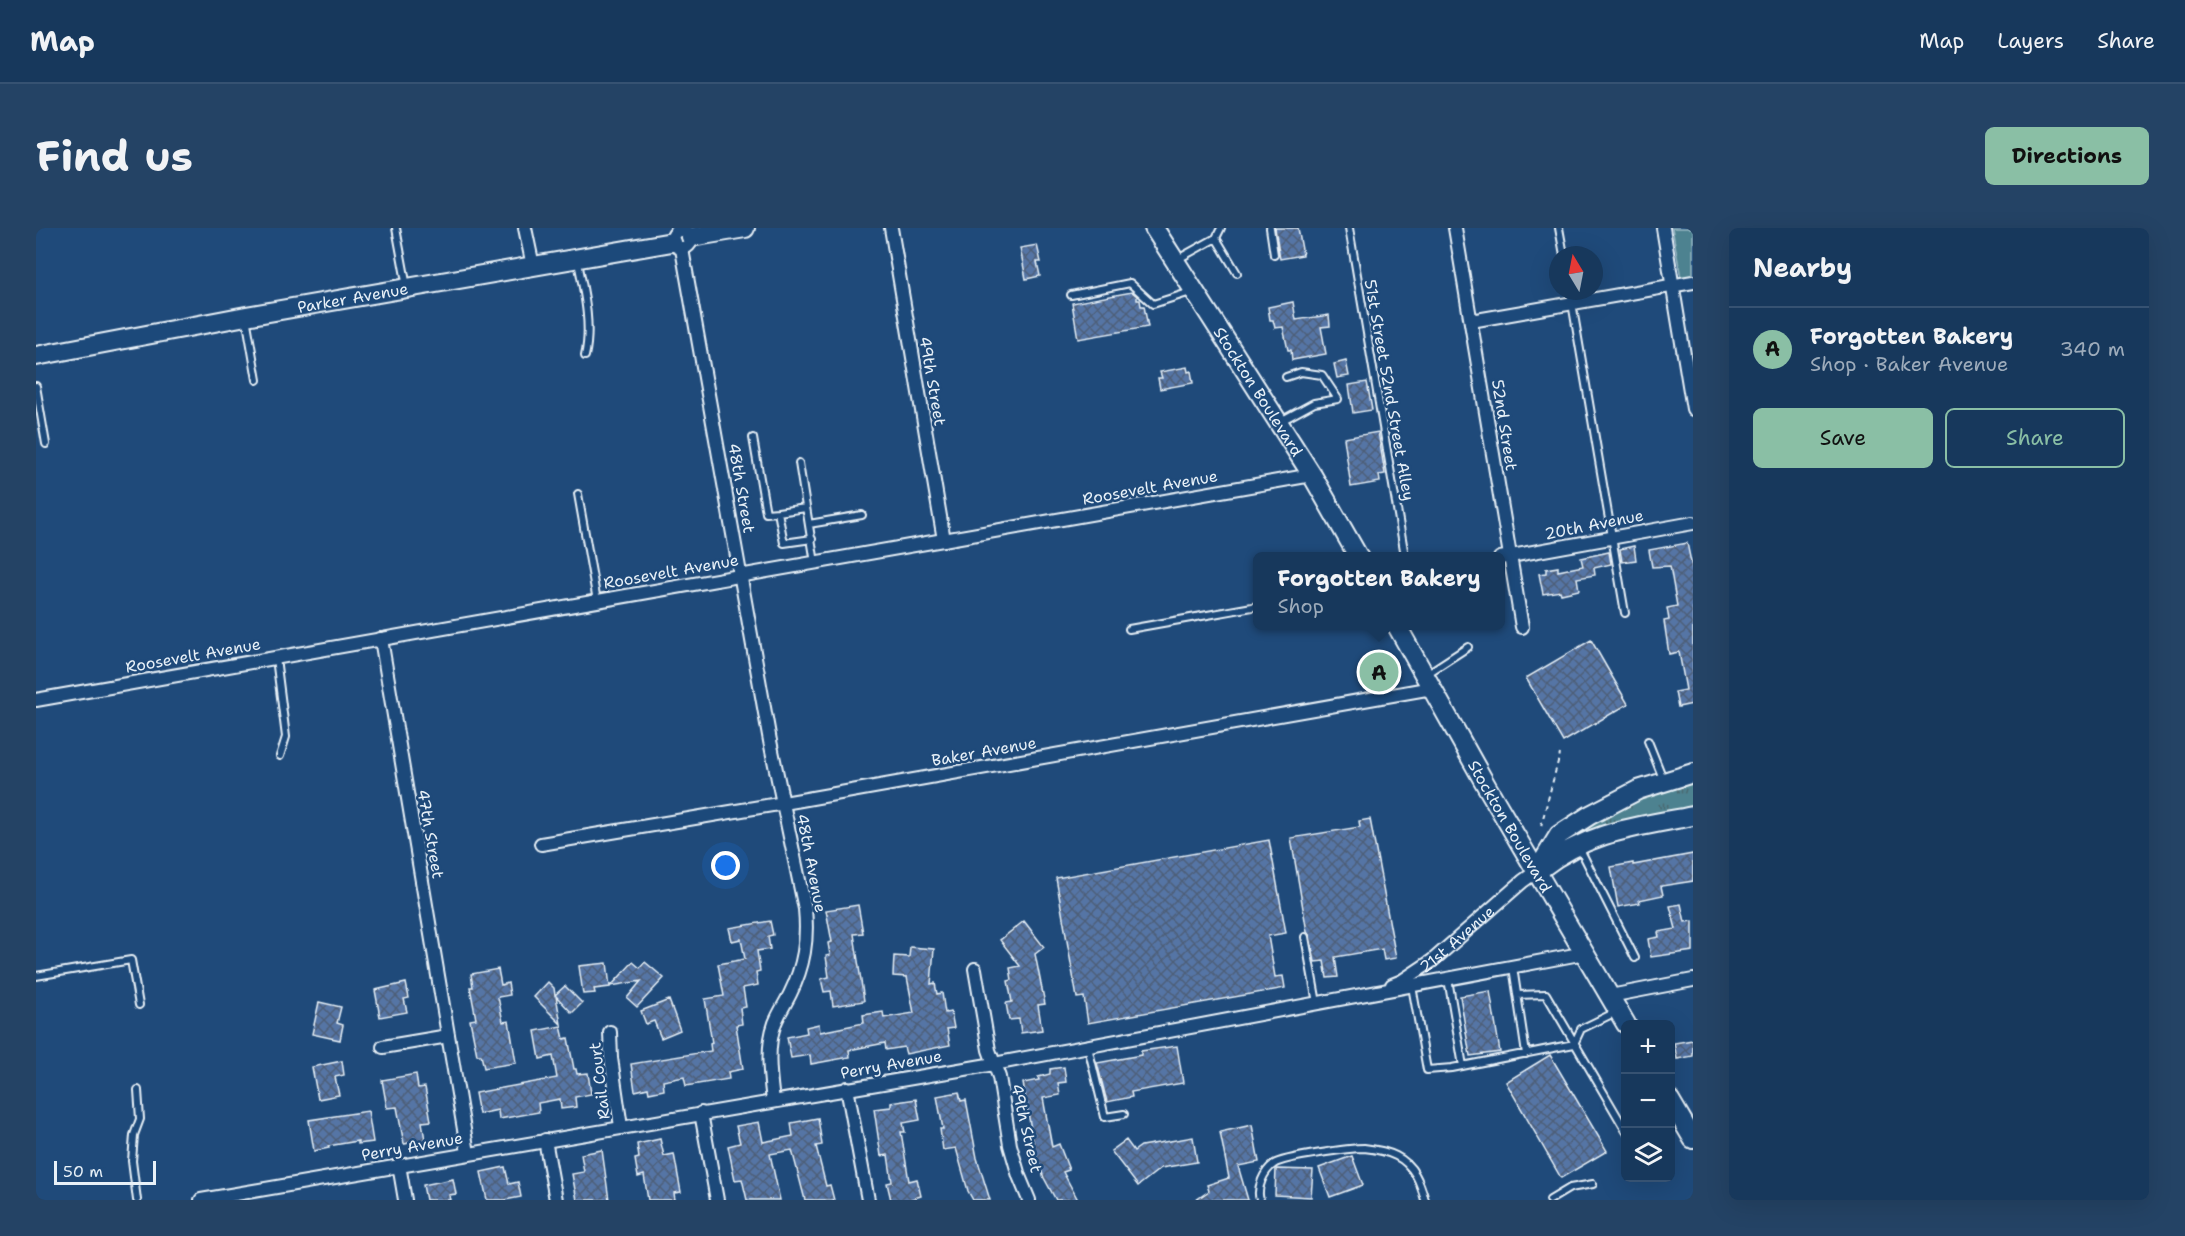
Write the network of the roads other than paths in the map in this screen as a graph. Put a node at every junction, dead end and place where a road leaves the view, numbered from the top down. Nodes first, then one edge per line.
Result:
1 (396, 228) edge
2 (525, 228) edge
3 (745, 228) edge
4 (891, 228) edge
5 (1155, 228) edge
6 (1221, 228) edge
7 (1270, 228) edge
8 (1349, 228) edge
9 (1455, 228) edge
10 (1559, 228) edge
11 (1663, 228) edge
12 (681, 237) edge
13 (1216, 238) junction
14 (1562, 246) edge
15 (1274, 255) dead end
16 (577, 258) junction
17 (1175, 261) junction
18 (533, 266) junction
19 (1237, 273) dead end
20 (1693, 282) edge
21 (1673, 285) junction
22 (407, 288) junction
23 (1194, 291) junction
24 (1603, 293) edge
25 (1071, 295) dead end
26 (1558, 300) edge
27 (1572, 300) edge
28 (246, 316) junction
29 (1471, 321) junction
30 (36, 356) edge
31 (585, 356) dead end
32 (1286, 377) dead end
33 (256, 380) dead end
34 (36, 386) edge
35 (1693, 409) edge
36 (1278, 422) junction
37 (753, 438) dead end
38 (46, 444) dead end
39 (799, 463) dead end
40 (1312, 475) junction
41 (578, 494) dead end
42 (806, 508) junction
43 (778, 512) junction
44 (862, 515) dead end
45 (1693, 523) edge
46 (809, 524) junction
47 (1613, 537) junction
48 (812, 539) junction
49 (944, 540) junction
50 (1356, 552) edge
51 (1403, 552) edge
52 (1504, 552) edge
53 (1505, 557) edge
54 (815, 562) junction
55 (741, 576) junction
56 (597, 601) junction
57 (1253, 607) edge
58 (1625, 613) dead end
59 (1522, 627) dead end
60 (1129, 629) dead end
61 (1399, 630) edge
62 (381, 639) junction
63 (1468, 648) dead end
64 (276, 658) junction
65 (1429, 682) junction
66 (36, 700) edge
67 (1648, 741) dead end
68 (280, 756) dead end
69 (1693, 773) edge
70 (1665, 782) junction
71 (784, 803) junction
72 (1693, 816) edge
73 (541, 844) dead end
74 (1578, 844) junction
75 (1537, 871) junction
76 (1305, 937) dead end
77 (1585, 953) junction
78 (1635, 958) dead end
79 (1513, 967) junction
80 (975, 969) dead end
81 (36, 976) edge
82 (1448, 979) junction
83 (1693, 980) edge
84 (1412, 986) junction
85 (1368, 994) junction
86 (1517, 995) junction
87 (1317, 1003) junction
88 (139, 1005) dead end
89 (1618, 1010) edge
90 (610, 1032) dead end
91 (448, 1035) junction
92 (1574, 1044) junction
93 (1088, 1046) junction
94 (383, 1047) dead end
95 (1526, 1054) junction
96 (994, 1064) junction
97 (1463, 1066) junction
98 (847, 1088) junction
99 (138, 1090) dead end
100 (773, 1101) junction
101 (1675, 1107) edge
102 (701, 1113) junction
103 (1124, 1114) dead end
104 (621, 1127) junction
105 (1624, 1128) edge
106 (1693, 1139) edge
107 (544, 1140) junction
108 (468, 1153) junction
109 (399, 1165) junction
110 (1593, 1184) dead end
111 (137, 1200) edge
112 (201, 1200) edge
113 (405, 1200) edge
114 (555, 1200) edge
115 (717, 1200) edge
116 (868, 1200) edge
117 (1029, 1200) edge
118 (1260, 1200) edge
119 (1425, 1200) edge
120 (1550, 1200) edge

1 - 22 lane
2 - 18 street
3 - 12 street, Parker Avenue
4 - 49 street, 49th Street
5 - 17 street, Stockton Boulevard
6 - 13 lane
7 - 15 lane
8 - 51 lane, 51st Street 52nd Street Alley
9 - 29 street, 52nd Street
10 - 14 lane
11 - 21 street
12 - 16 street, Parker Avenue
12 - 55 street, 48th Street
13 - 17 lane
13 - 19 lane
16 - 18 street, Parker Avenue
16 - 31 lane
17 - 23 street, Stockton Boulevard
18 - 22 street, Parker Avenue
20 - 21 street
21 - 24 street
21 - 35 street
22 - 28 street, Parker Avenue
23 - 25 lane
23 - 36 street, Stockton Boulevard
26 - 29 street
27 - 47 lane
28 - 30 street, Parker Avenue
28 - 33 lane
29 - 52 street, 52nd Street
32 - 36 lane
34 - 38 lane
36 - 40 street, Stockton Boulevard
37 - 43 lane
39 - 42 lane
40 - 49 street, Roosevelt Avenue
40 - 50 street, Stockton Boulevard
41 - 56 lane
42 - 43 lane
42 - 46 lane
43 - 48 lane
44 - 46 lane
45 - 47 street, 20th Avenue
46 - 48 lane
47 - 53 street, 20th Avenue
47 - 58 lane
48 - 54 lane
49 - 54 street, Roosevelt Avenue
53 - 59 street, 52nd Street
54 - 55 street, Roosevelt Avenue
55 - 56 street, Roosevelt Avenue
55 - 71 street, 48th Street
56 - 62 street, Roosevelt Avenue
57 - 60 lane
61 - 65 street, Stockton Boulevard
62 - 64 street, Roosevelt Avenue
62 - 91 street, 47th Street
63 - 65 lane
64 - 66 street, Roosevelt Avenue
64 - 68 lane
65 - 71 street, Baker Avenue
65 - 75 street, Stockton Boulevard
67 - 70 lane
69 - 70 street, 21st Avenue
70 - 75 street, 21st Avenue
71 - 73 street, Baker Avenue
71 - 100 street, 48th Avenue
72 - 74 street, 21st Avenue
74 - 75 street, 21st Avenue
74 - 78 lane
75 - 77 street, Stockton Boulevard
75 - 85 street, 21st Avenue
76 - 87 lane
77 - 79 street, Perry Avenue
77 - 89 street, Stockton Boulevard
79 - 82 street, Perry Avenue
79 - 86 lane
80 - 96 street, 49th Street
81 - 88 lane
82 - 84 street, Perry Avenue
82 - 97 lane
83 - 89 street
84 - 85 street, Perry Avenue
84 - 97 lane
85 - 87 street, Perry Avenue
86 - 92 lane
86 - 95 lane
87 - 93 street, Perry Avenue
89 - 92 lane
90 - 104 street, Rail Court
91 - 94 street
91 - 108 street, 47th Street
92 - 95 lane
92 - 105 lane
93 - 96 street, Perry Avenue
93 - 103 lane
95 - 97 lane
96 - 98 street, Perry Avenue
96 - 117 street, 49th Street
98 - 100 street, Perry Avenue
98 - 116 street
99 - 111 lane
100 - 102 street, Perry Avenue
101 - 106 street
102 - 104 street, Perry Avenue
102 - 115 street
104 - 107 street, Perry Avenue
107 - 108 street, Perry Avenue
107 - 114 street
108 - 109 street, Perry Avenue
109 - 112 street, Perry Avenue
109 - 113 street
110 - 120 lane
118 - 119 lane

